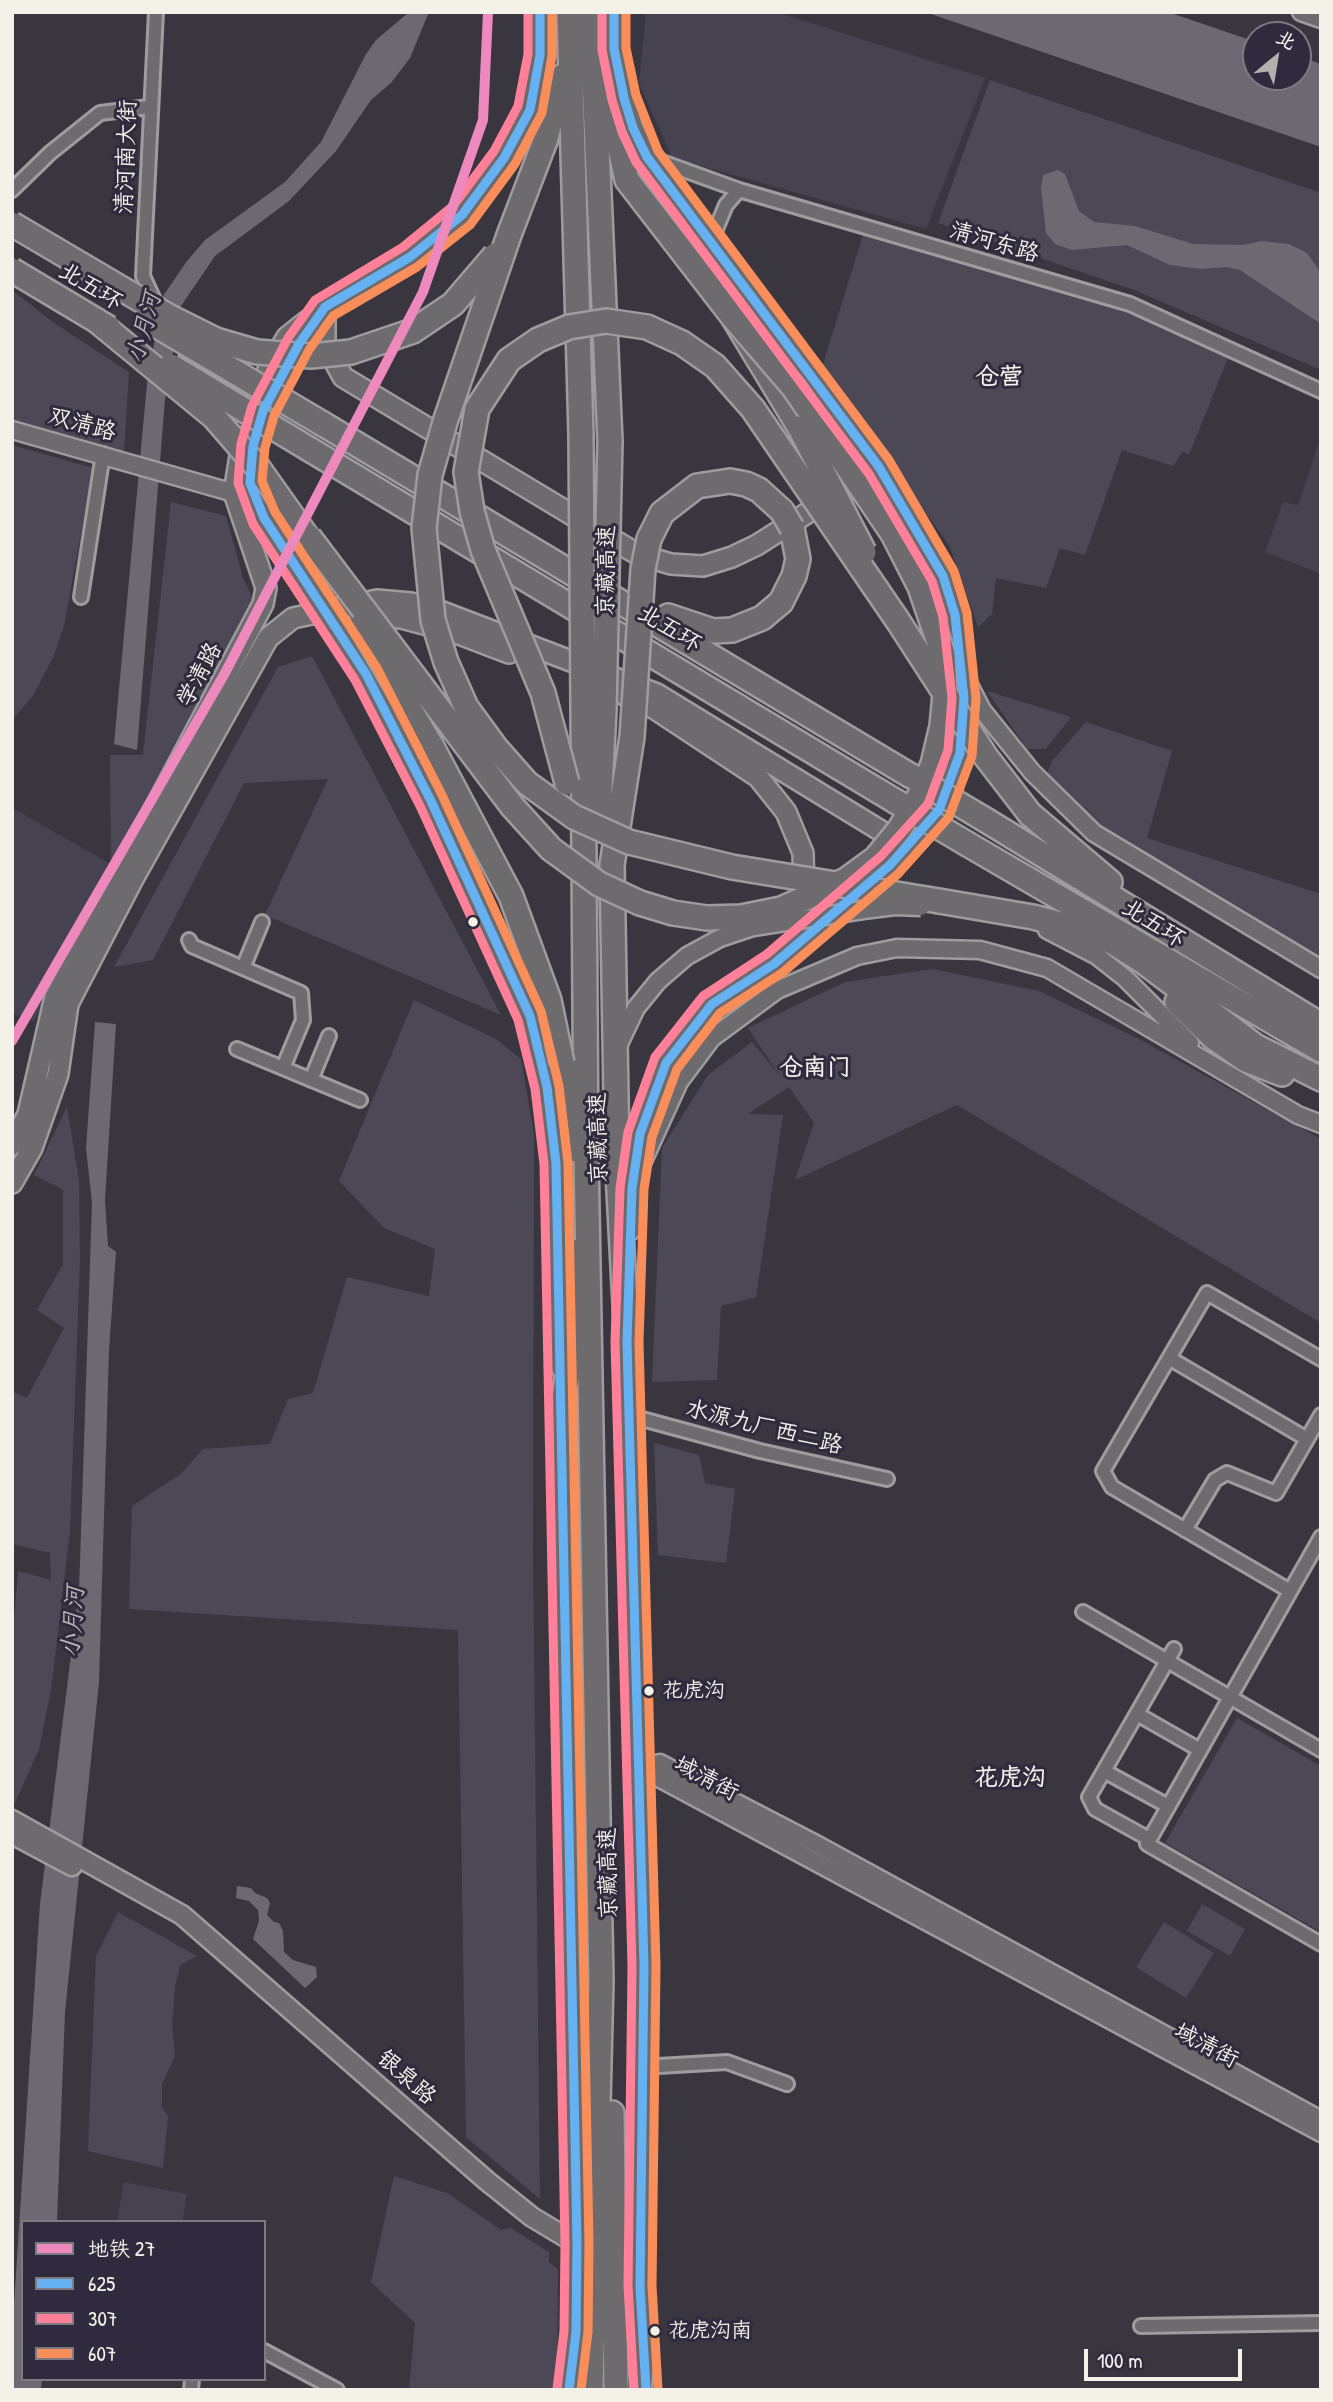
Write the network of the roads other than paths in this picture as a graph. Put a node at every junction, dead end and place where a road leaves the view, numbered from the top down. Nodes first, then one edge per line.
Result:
1 (156, 12) edge
2 (540, 12) edge
3 (569, 12) edge
4 (591, 12) edge
5 (614, 12) edge
6 (1301, 12) edge
7 (1321, 19) edge
8 (590, 36) junction
9 (570, 53) junction
10 (149, 107) junction
11 (648, 157) junction
12 (12, 190) edge
13 (739, 190) junction
14 (12, 224) edge
15 (509, 235) junction
16 (12, 241) edge
17 (711, 241) junction
18 (12, 270) edge
19 (155, 300) dead end
20 (325, 307) junction
21 (733, 317) junction
22 (96, 320) junction
23 (1321, 391) edge
24 (12, 430) edge
25 (103, 454) junction
26 (879, 467) junction
27 (234, 493) junction
28 (515, 536) junction
29 (309, 537) junction
30 (266, 588) junction
31 (81, 597) dead end
32 (323, 610) junction
33 (293, 618) junction
34 (898, 621) junction
35 (963, 673) junction
36 (593, 709) junction
37 (908, 847) junction
38 (939, 905) junction
39 (262, 922) dead end
40 (189, 940) dead end
41 (1200, 953) junction
42 (774, 964) junction
43 (243, 968) junction
44 (1321, 969) edge
45 (1321, 1025) edge
46 (329, 1035) dead end
47 (237, 1049) dead end
48 (1321, 1050) edge
49 (616, 1052) junction
50 (1206, 1059) junction
51 (284, 1068) junction
52 (311, 1080) junction
53 (1321, 1080) edge
54 (360, 1100) dead end
55 (1321, 1124) edge
56 (571, 1135) junction
57 (12, 1145) edge
58 (12, 1183) edge
59 (632, 1188) junction
60 (627, 1342) junction
61 (1169, 1358) junction
62 (1321, 1359) edge
63 (562, 1413) junction
64 (1321, 1415) edge
65 (631, 1416) junction
66 (1307, 1439) junction
67 (887, 1479) dead end
68 (1185, 1530) junction
69 (1321, 1537) edge
70 (1317, 1553) edge
71 (1290, 1591) junction
72 (1083, 1612) dead end
73 (1171, 1655) junction
74 (1230, 1697) junction
75 (1137, 1714) junction
76 (1321, 1750) edge
77 (1200, 1751) junction
78 (640, 1768) junction
79 (1104, 1771) junction
80 (1168, 1807) junction
81 (18, 1830) edge
82 (1149, 1839) junction
83 (1321, 1944) edge
84 (641, 2067) junction
85 (787, 2084) dead end
86 (1321, 2120) edge
87 (1321, 2133) edge
88 (577, 2244) junction
89 (1321, 2323) edge
90 (1141, 2326) dead end
91 (643, 2347) junction
92 (266, 2352) edge
93 (337, 2390) edge
94 (569, 2390) edge
95 (591, 2390) edge
96 (616, 2390) edge
97 (639, 2390) edge
98 (646, 2390) edge

1 - 10 street, 清河南大街
2 - 20 main road
3 - 9 highway, 京藏高速
4 - 8 highway, 京藏高速
5 - 11 main road
6 - 7 street
8 - 21 highway
8 - 36 highway, 京藏高速, bridge
9 - 15 highway, bridge
9 - 36 highway, 京藏高速, bridge
10 - 12 street
10 - 19 street, 清河南大街
11 - 13 street, 清河东路
11 - 17 main road
13 - 17 street
13 - 23 street, 清河东路
14 - 15 highway, bridge
15 - 38 highway, bridge
16 - 28 highway, 北五环, bridge
17 - 26 main road
18 - 22 highway, 北五环, bridge
20 - 26 main road
20 - 27 main road
20 - 32 main road
21 - 29 highway, bridge
21 - 34 highway, bridge
22 - 29 highway, bridge
22 - 48 highway, 北五环, bridge
24 - 25 street, 双清路
25 - 27 street, 双清路
25 - 31 street
26 - 35 main road
27 - 30 main road
28 - 41 highway, 北五环, bridge
28 - 49 highway, bridge
29 - 56 highway, bridge
30 - 33 main road
30 - 57 main road, 学清路
32 - 33 main road, 学清路
32 - 37 main road, 学清路
32 - 42 main road
32 - 63 main road
33 - 58 main road, 学清路
34 - 41 highway, bridge
34 - 56 highway, bridge
35 - 37 main road
35 - 44 street
36 - 95 highway, 京藏高速
36 - 96 highway, 京藏高速
37 - 42 main road
38 - 49 street, bridge
38 - 50 street
38 - 53 highway
39 - 43 street
40 - 43 street
41 - 45 highway, 北五环
42 - 59 main road
43 - 51 street
46 - 52 street
47 - 51 street
49 - 60 highway
50 - 55 street
50 - 59 street
51 - 52 street
52 - 54 street
56 - 63 highway
59 - 60 main road
60 - 65 main road
61 - 62 street
61 - 66 street
61 - 68 street
63 - 88 main road
64 - 66 street
65 - 67 street, 水源九厂西二路
65 - 78 main road
66 - 68 street
68 - 71 street
69 - 70 street
70 - 71 street
71 - 74 street
72 - 73 street
73 - 74 street
73 - 75 street
74 - 76 street
74 - 77 street
75 - 77 street
75 - 79 street
77 - 80 street
78 - 84 main road
78 - 86 street, 域清街
78 - 87 street, 域清街
79 - 80 street
79 - 82 street
80 - 82 street
81 - 88 main road, 银泉路
82 - 83 street
84 - 85 street
84 - 91 main road
88 - 94 main road
89 - 90 street
91 - 97 highway
91 - 98 main road
92 - 93 street

